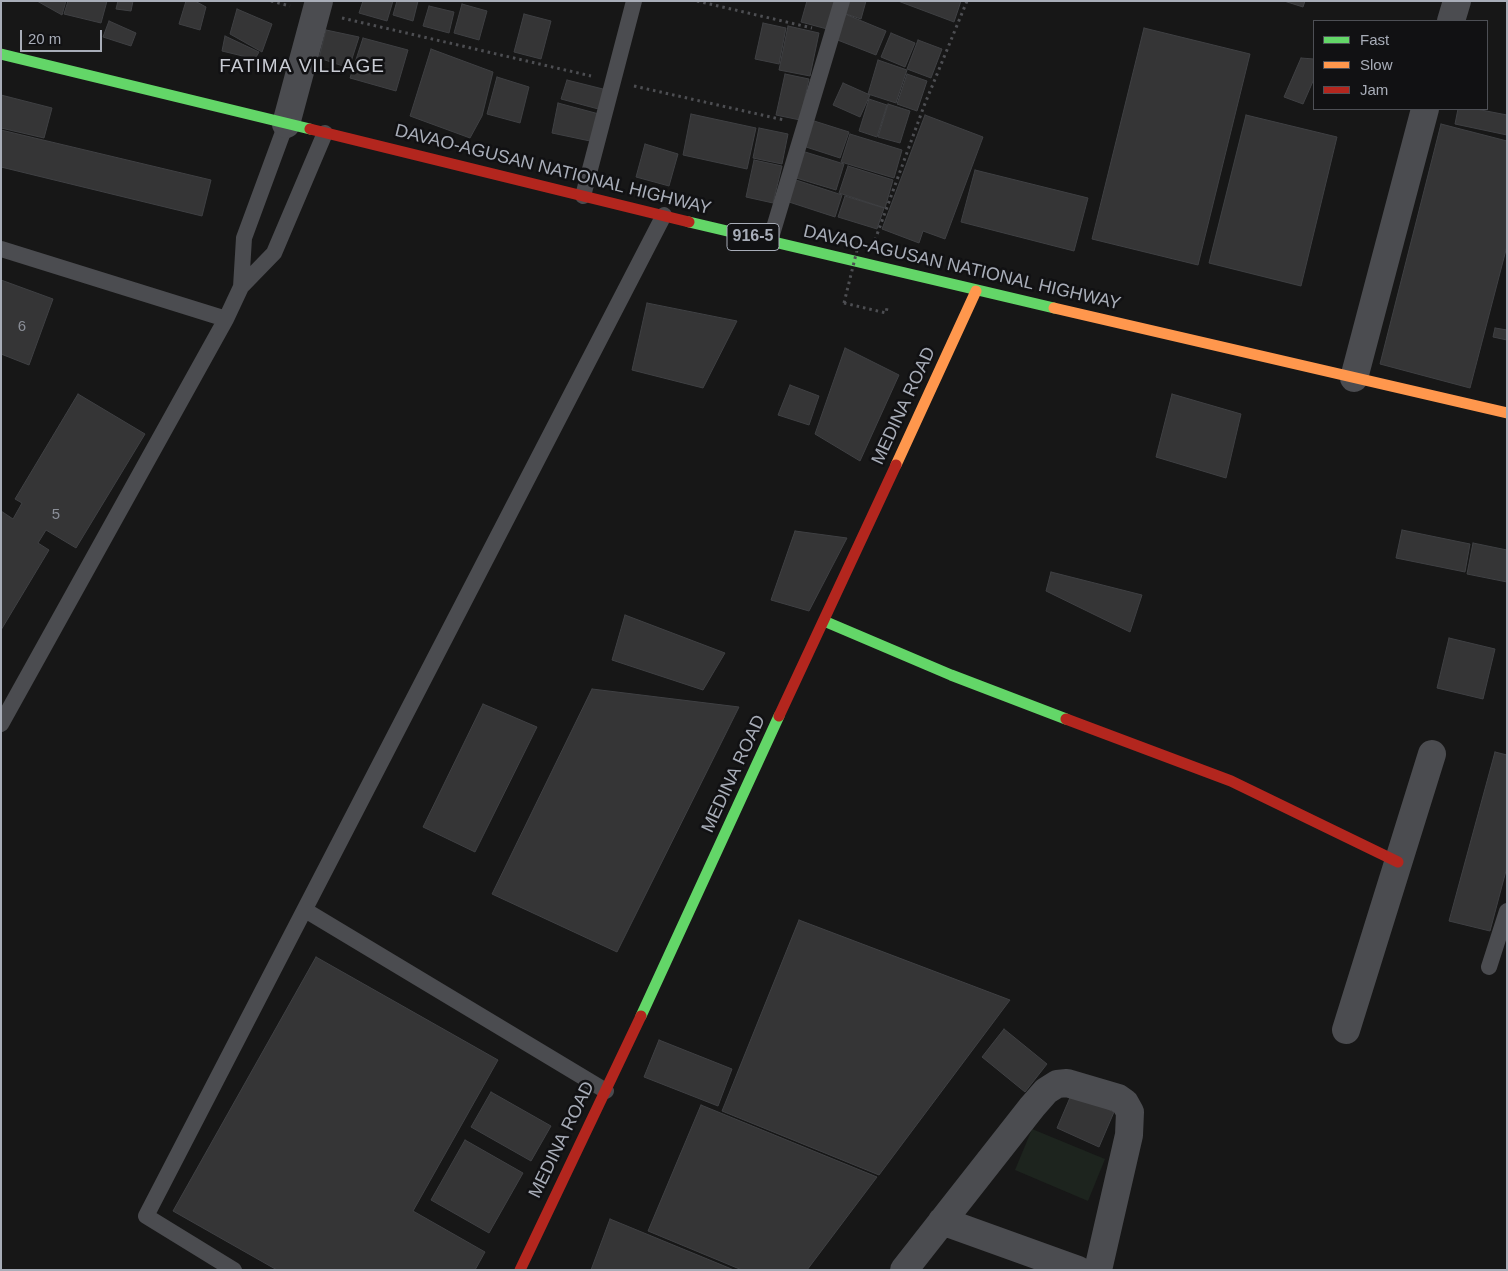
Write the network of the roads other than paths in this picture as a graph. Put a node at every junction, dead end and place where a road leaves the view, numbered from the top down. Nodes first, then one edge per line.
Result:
1 (634, 1) edge
2 (842, 1) edge
3 (1457, 1) edge
4 (318, 7) edge
5 (1451, 20) edge
6 (1, 54) edge
7 (1426, 110) edge
8 (286, 124) junction
9 (325, 133) junction
10 (583, 196) junction
11 (664, 215) junction
12 (770, 241) junction
13 (1, 249) edge
14 (241, 288) junction
15 (976, 291) junction
16 (226, 319) junction
17 (1354, 378) junction
18 (1507, 413) edge
19 (824, 622) junction
20 (1, 724) edge
21 (1432, 754) dead end
22 (1398, 862) junction
23 (305, 910) junction
24 (1507, 911) edge
25 (1490, 967) dead end
26 (1346, 1030) dead end
27 (606, 1090) junction
28 (942, 1221) junction
29 (234, 1270) edge
30 (520, 1270) edge
31 (904, 1270) edge
32 (1078, 1270) edge
33 (1098, 1270) edge

1 - 10 lane
2 - 12 lane
3 - 5 street
4 - 8 street
6 - 8 street, DAVAO-AGUSAN NATIONAL HIGHWAY / 916-5
7 - 17 street
8 - 9 street, DAVAO-AGUSAN NATIONAL HIGHWAY / 916-5
8 - 14 lane
9 - 10 street, DAVAO-AGUSAN NATIONAL HIGHWAY / 916-5
9 - 14 lane
10 - 11 street, DAVAO-AGUSAN NATIONAL HIGHWAY / 916-5
11 - 12 street, DAVAO-AGUSAN NATIONAL HIGHWAY / 916-5
11 - 23 lane
12 - 15 street, DAVAO-AGUSAN NATIONAL HIGHWAY / 916-5
13 - 16 lane
14 - 16 lane
15 - 17 street, DAVAO-AGUSAN NATIONAL HIGHWAY / 916-5
15 - 19 street, MEDINA ROAD
16 - 20 lane
17 - 18 street, DAVAO-AGUSAN NATIONAL HIGHWAY / 916-5
19 - 22 street
19 - 27 street, MEDINA ROAD
21 - 22 street
22 - 26 street
23 - 27 lane
23 - 29 lane
24 - 25 lane
27 - 30 street, MEDINA ROAD
28 - 31 street
28 - 32 street
28 - 33 street

